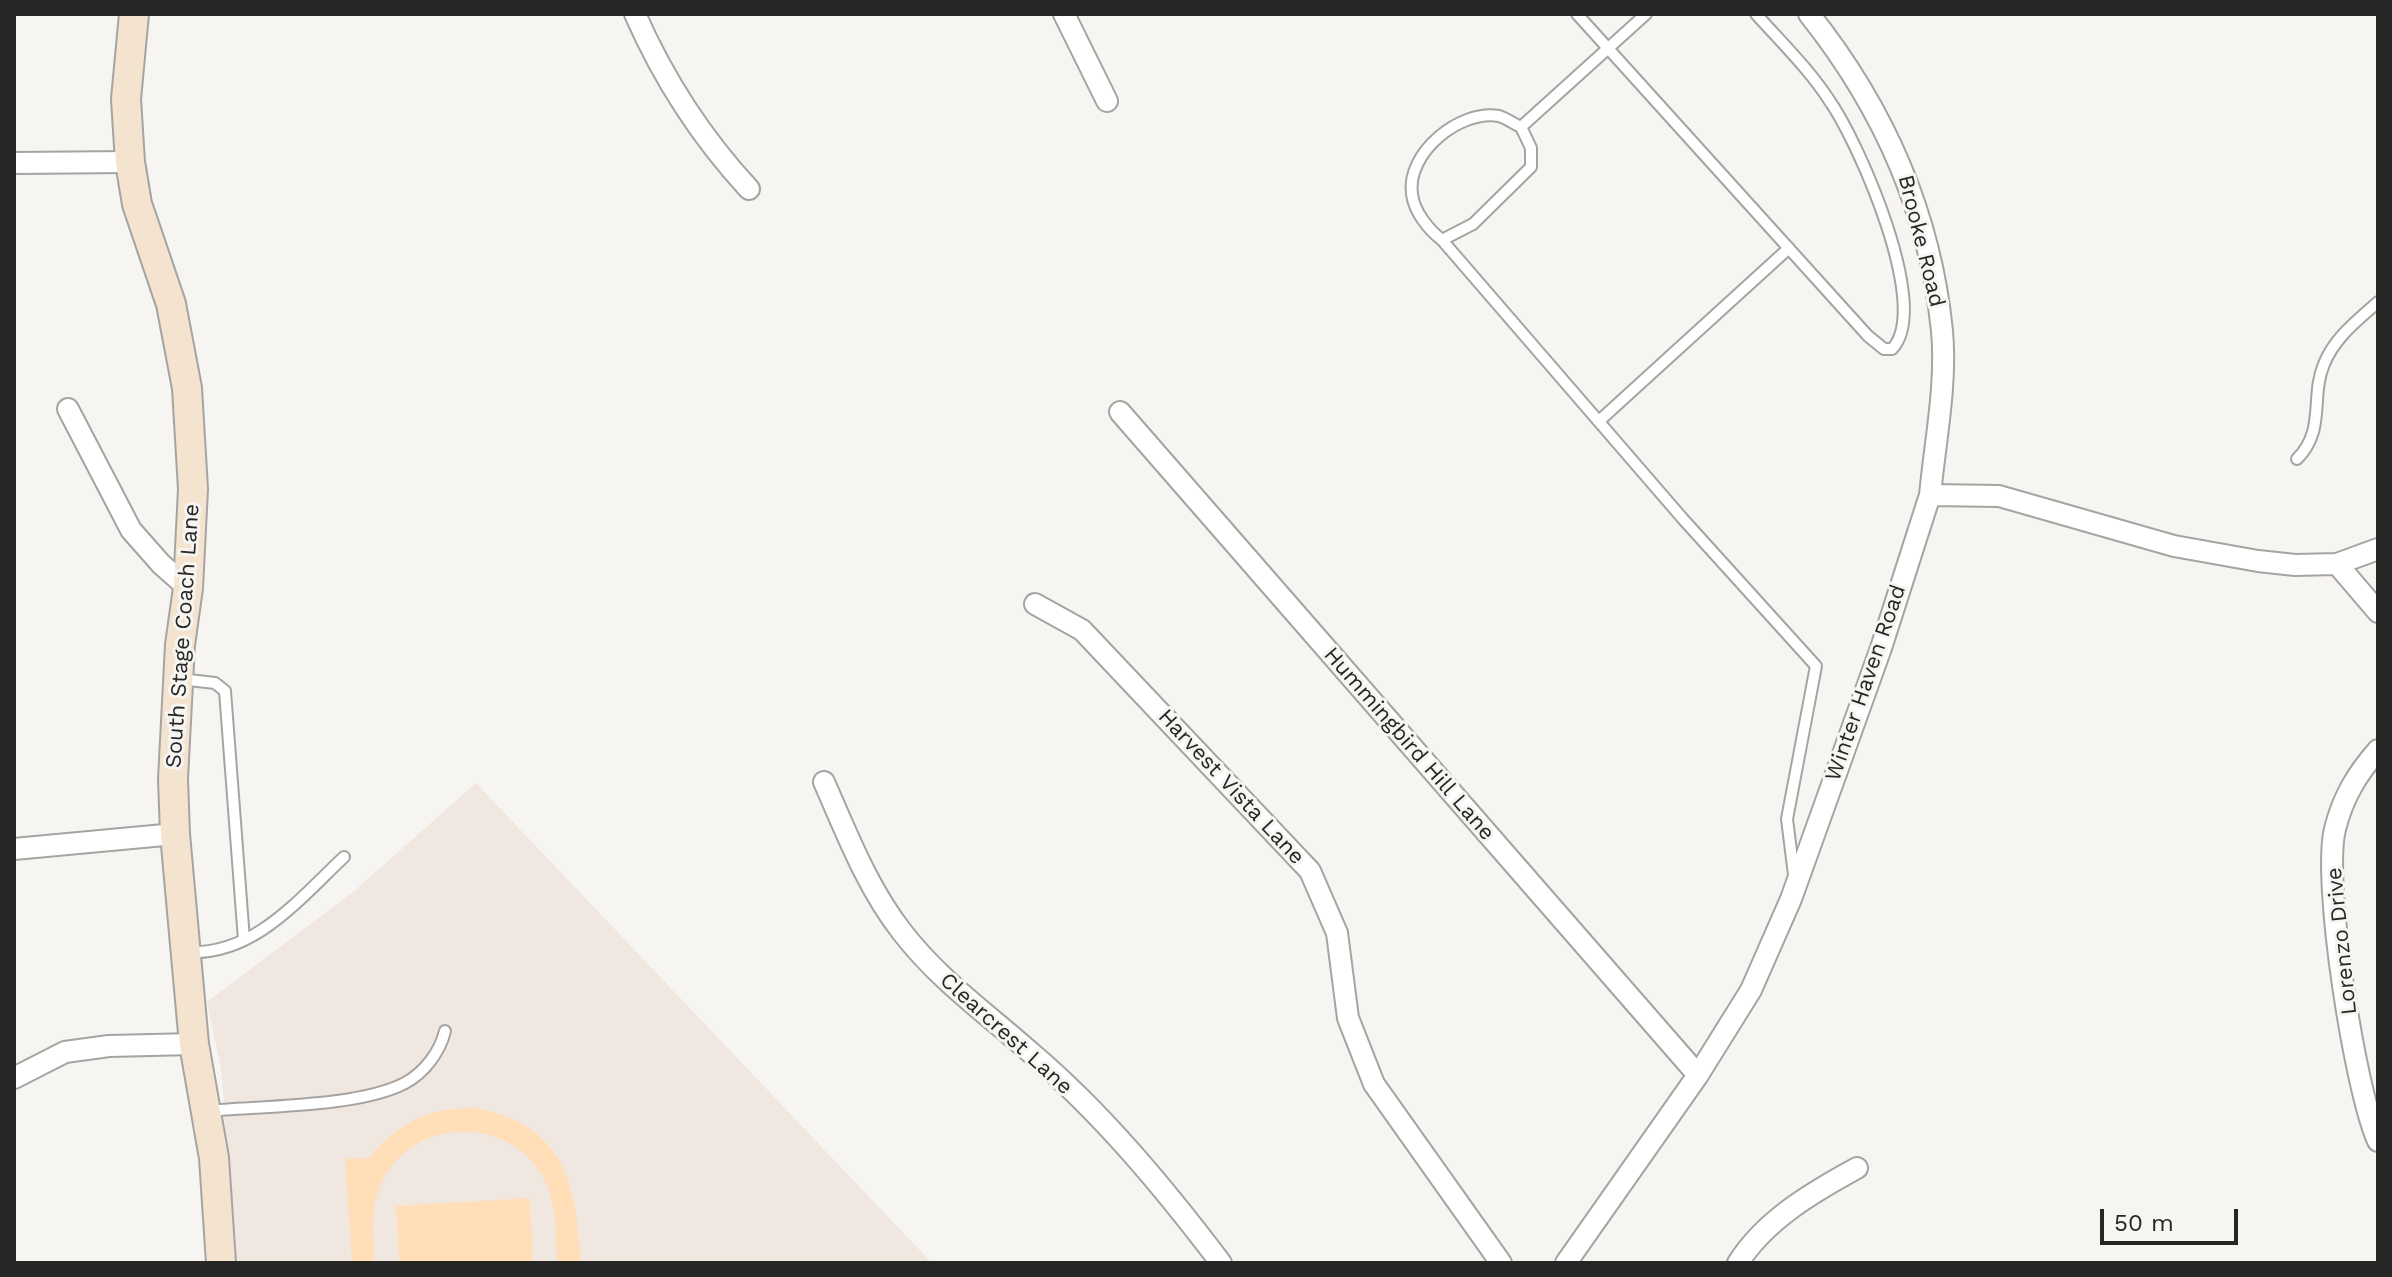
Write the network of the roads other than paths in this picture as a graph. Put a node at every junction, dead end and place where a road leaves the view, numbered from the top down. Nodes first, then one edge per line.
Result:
1 (134, 14) edge
2 (635, 14) edge
3 (1064, 14) edge
4 (1577, 14) edge
5 (1646, 14) edge
6 (1756, 14) edge
7 (1809, 14) edge
8 (1607, 48) junction
9 (1107, 101) dead end
10 (1521, 127) junction
11 (130, 162) junction
12 (14, 163) edge
13 (749, 189) dead end
14 (1442, 240) junction
15 (1789, 248) junction
16 (2378, 302) edge
17 (68, 409) dead end
18 (1120, 412) dead end
19 (1599, 421) junction
20 (2297, 459) dead end
21 (1930, 495) junction
22 (2378, 549) edge
23 (2337, 564) junction
24 (188, 588) junction
25 (1035, 604) dead end
26 (2378, 612) edge
27 (178, 679) junction
28 (2378, 750) edge
29 (824, 782) dead end
30 (175, 834) junction
31 (14, 849) edge
32 (344, 857) dead end
33 (1796, 885) junction
34 (244, 940) junction
35 (185, 952) junction
36 (445, 1031) dead end
37 (194, 1044) junction
38 (1698, 1075) junction
39 (14, 1078) edge
40 (206, 1111) junction
41 (2378, 1141) edge
42 (1857, 1168) dead end
43 (221, 1263) edge
44 (1221, 1263) edge
45 (1501, 1263) edge
46 (1566, 1263) edge
47 (1738, 1263) edge

1 - 11 main road, South Stage Coach Lane
2 - 13 street
3 - 9 street
4 - 8 lane
5 - 8 lane
6 - 15 lane
7 - 21 street, Brooke Road
8 - 10 lane
8 - 15 lane
10 - 14 lane
10 - 14 lane
11 - 12 street
11 - 24 main road, South Stage Coach Lane
14 - 19 lane
15 - 19 lane
16 - 20 lane
17 - 24 street
18 - 38 street, Hummingbird Hill Lane
19 - 33 lane
21 - 23 street
21 - 33 street, Winter Haven Road
22 - 23 street
23 - 26 street
24 - 27 main road, South Stage Coach Lane
25 - 45 street, Harvest Vista Lane
27 - 30 main road, South Stage Coach Lane
27 - 34 lane
28 - 41 street, Lorenzo Drive
29 - 44 street, Clearcrest Lane
30 - 31 street
30 - 35 main road, South Stage Coach Lane
32 - 34 lane
33 - 38 street, Winter Haven Road
34 - 35 lane
35 - 37 main road, South Stage Coach Lane
36 - 40 lane
37 - 39 street
37 - 40 main road, South Stage Coach Lane
38 - 46 street, Winter Haven Road
40 - 43 main road, South Stage Coach Lane
42 - 47 street

